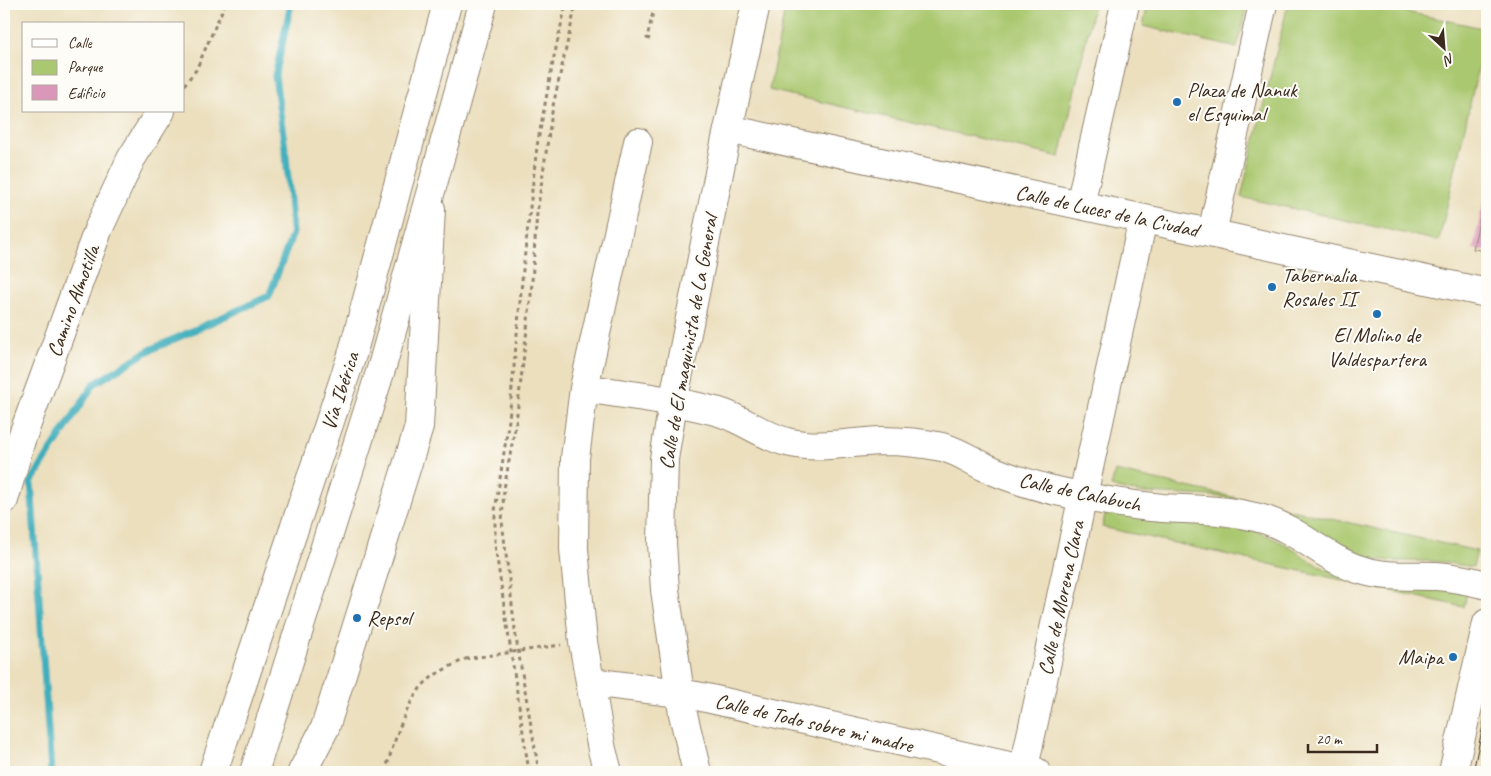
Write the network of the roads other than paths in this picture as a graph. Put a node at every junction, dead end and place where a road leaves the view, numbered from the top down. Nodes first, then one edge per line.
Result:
1 (448, 4) edge
2 (483, 4) edge
3 (756, 4) edge
4 (1125, 4) edge
5 (1263, 4) edge
6 (160, 112) edge
7 (728, 129) junction
8 (638, 142) dead end
9 (432, 188) junction
10 (1080, 205) junction
11 (1143, 219) junction
12 (1212, 234) junction
13 (1487, 293) edge
14 (584, 388) junction
15 (673, 403) junction
16 (1083, 496) junction
17 (4, 500) edge
18 (1487, 584) edge
19 (1487, 623) edge
20 (590, 682) junction
21 (680, 693) junction
22 (1028, 771) edge
23 (214, 772) edge
24 (254, 772) edge
25 (302, 772) edge
26 (608, 772) edge
27 (697, 772) edge
28 (1453, 772) edge

1 - 23 main road, Vía Ibérica
2 - 9 main road, Vía Ibérica
3 - 7 main road, Calle de El maquinista de La General
4 - 10 main road
5 - 12 main road
6 - 17 main road, Camino Almotilla
7 - 10 main road, Calle de Luces de la Ciudad
7 - 15 main road, Calle de El maquinista de La General
8 - 14 main road
9 - 24 main road, Vía Ibérica
9 - 25 main road
10 - 11 main road, Calle de Luces de la Ciudad
11 - 12 main road, Calle de Luces de la Ciudad
11 - 16 main road, Calle de Morena Clara
12 - 13 main road, Calle de Luces de la Ciudad
14 - 15 main road, Calle de Calabuch
14 - 20 main road
15 - 16 main road, Calle de Calabuch
15 - 21 main road, Calle de El maquinista de La General
16 - 18 main road, Calle de Calabuch
16 - 22 main road, Calle de Morena Clara
19 - 28 main road
20 - 21 main road, Calle de Todo sobre mi madre
20 - 26 main road
21 - 22 main road, Calle de Todo sobre mi madre
21 - 27 main road, Calle de El maquinista de La General

